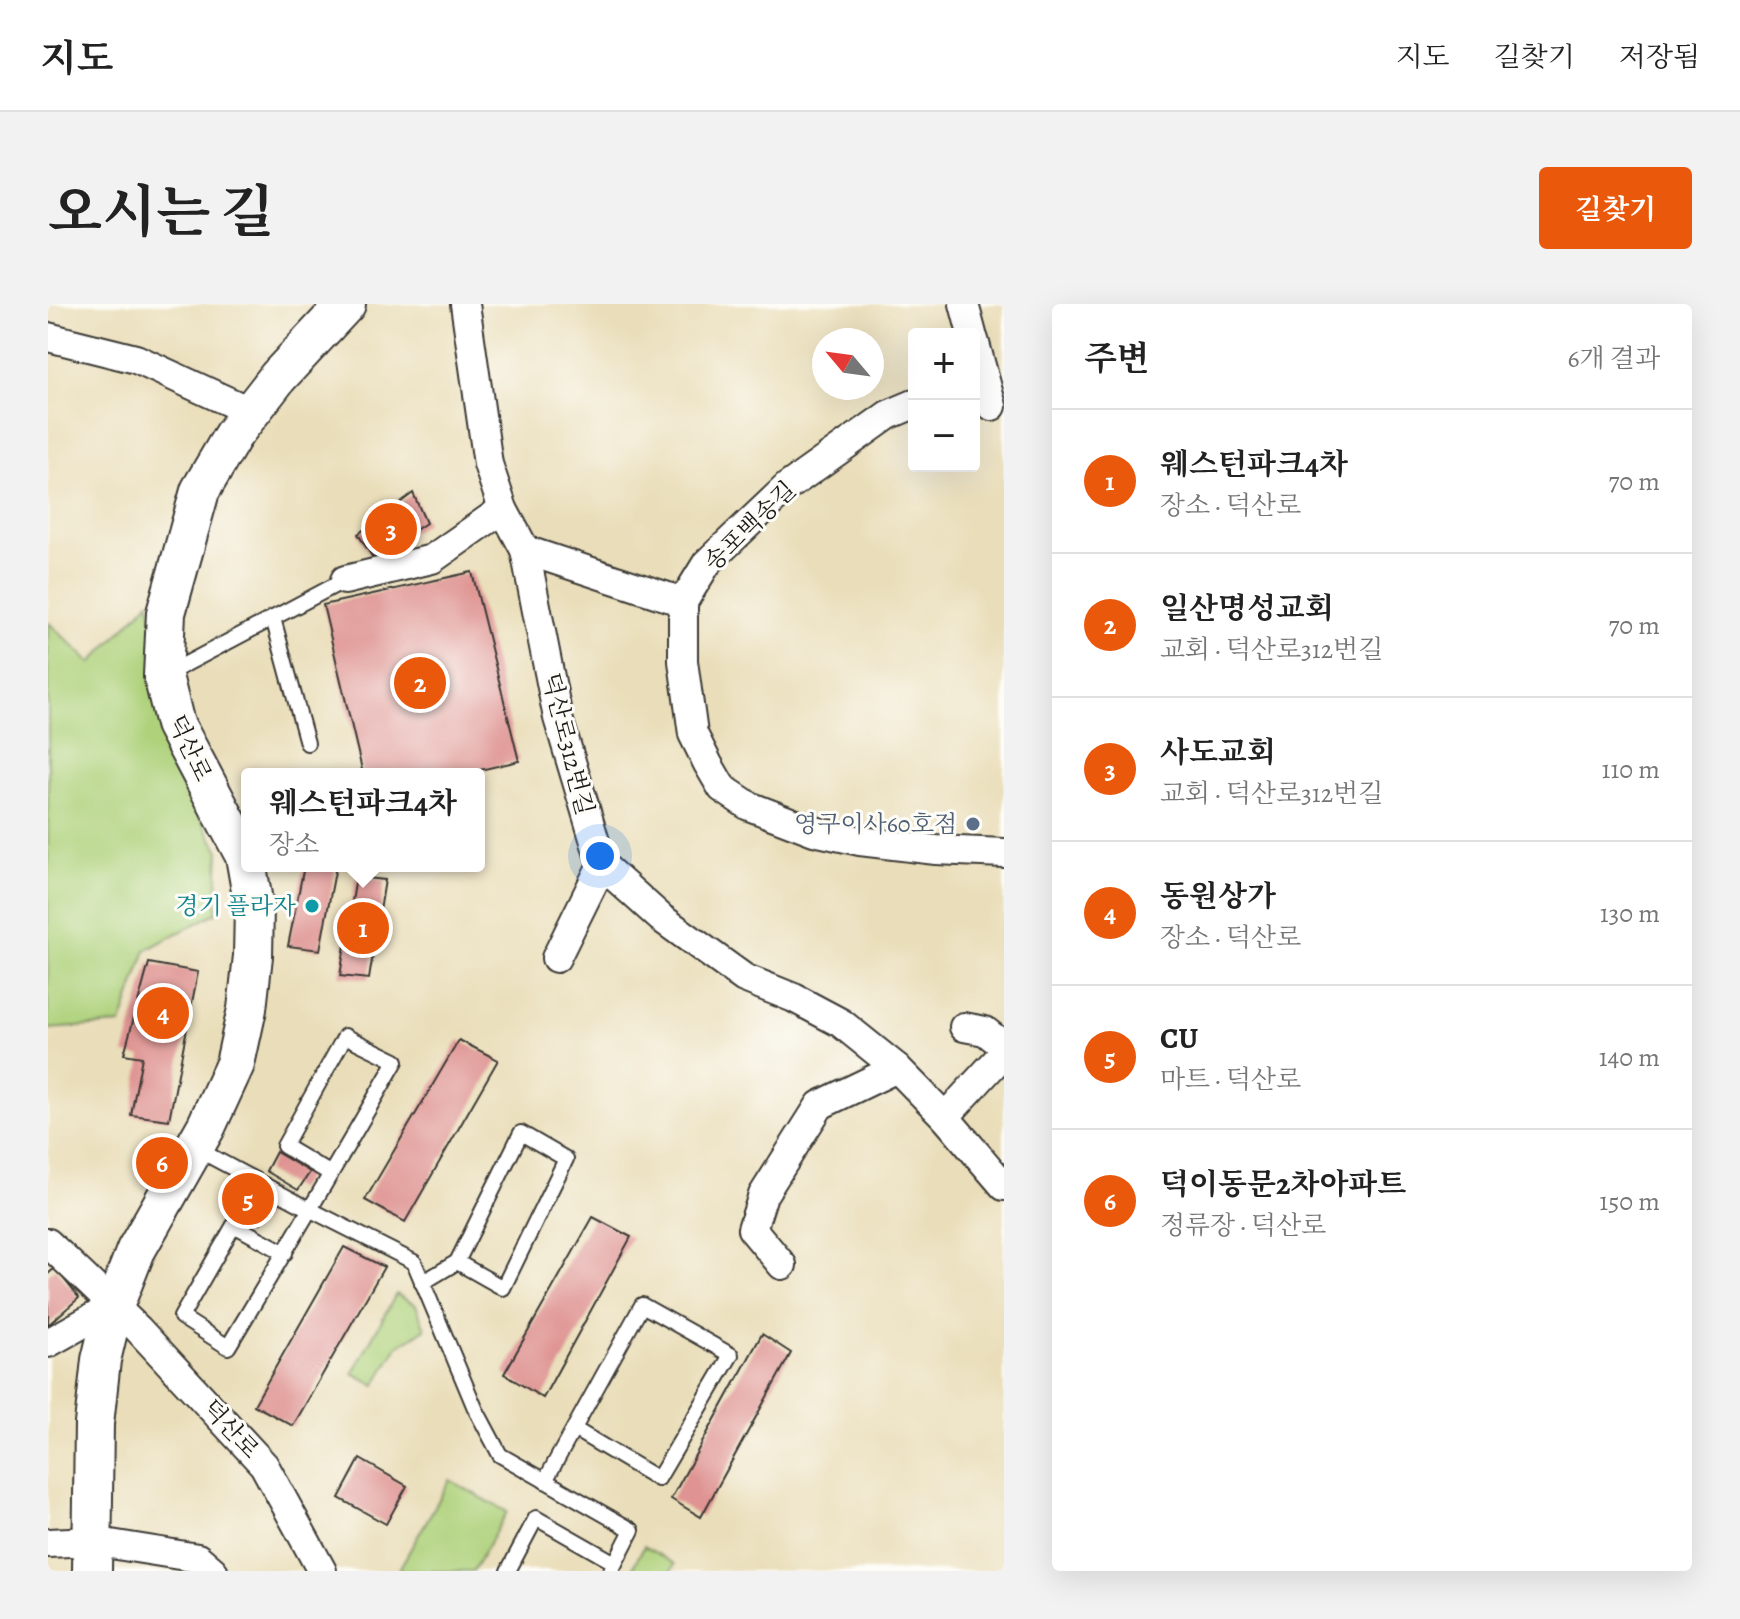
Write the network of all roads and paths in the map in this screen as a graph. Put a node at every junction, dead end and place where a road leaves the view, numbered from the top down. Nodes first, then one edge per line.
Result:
1 (346, 304) edge
2 (465, 304) edge
3 (964, 304) edge
4 (970, 328) edge
5 (48, 337) edge
6 (980, 364) edge
7 (990, 404) edge
8 (908, 407) edge
9 (251, 412) junction
10 (503, 509) junction
11 (525, 550) junction
12 (345, 580) joint
13 (683, 602) junction
14 (273, 618) junction
15 (163, 676) junction
16 (307, 743) dead end
17 (241, 848) edge
18 (1004, 853) edge
19 (602, 865) junction
20 (248, 872) edge
21 (556, 958) dead end
22 (964, 1027) dead end
23 (1004, 1046) edge
24 (1004, 1053) edge
25 (897, 1068) junction
26 (945, 1117) junction
27 (195, 1148) junction
28 (331, 1174) junction
29 (1004, 1186) edge
30 (311, 1210) junction
31 (48, 1243) edge
32 (285, 1253) junction
33 (457, 1262) junction
34 (782, 1265) dead end
35 (422, 1283) junction
36 (114, 1306) junction
37 (48, 1343) edge
38 (574, 1429) junction
39 (545, 1481) junction
40 (48, 1543) edge
41 (92, 1556) edge
42 (613, 1567) edge
43 (213, 1571) edge
44 (322, 1571) edge
45 (508, 1571) edge

1 - 9 street, 덕산로
2 - 10 street, 덕산로312번길
3 - 4 street
5 - 9 street
6 - 7 street
8 - 13 street, 송포백송길
9 - 15 street, 덕산로
10 - 11 street, 덕산로312번길
10 - 12 street
11 - 13 street
11 - 19 street, 덕산로312번길
12 - 14 lane
13 - 18 street
14 - 15 lane
14 - 16 lane
15 - 17 street, 덕산로
19 - 21 street
19 - 25 street
20 - 27 street, 덕산로
22 - 23 street
24 - 26 street
25 - 26 street
25 - 34 street
26 - 29 street
27 - 30 lane
27 - 36 street, 덕산로
28 - 28 lane
28 - 30 lane
30 - 32 lane
30 - 35 lane
31 - 36 street
32 - 32 lane
33 - 33 lane
33 - 35 lane
35 - 39 lane
36 - 37 street
36 - 41 street, 덕산로
36 - 44 street, 덕산로
38 - 38 lane
38 - 39 lane
39 - 42 lane
40 - 41 street
41 - 43 street
42 - 45 lane

